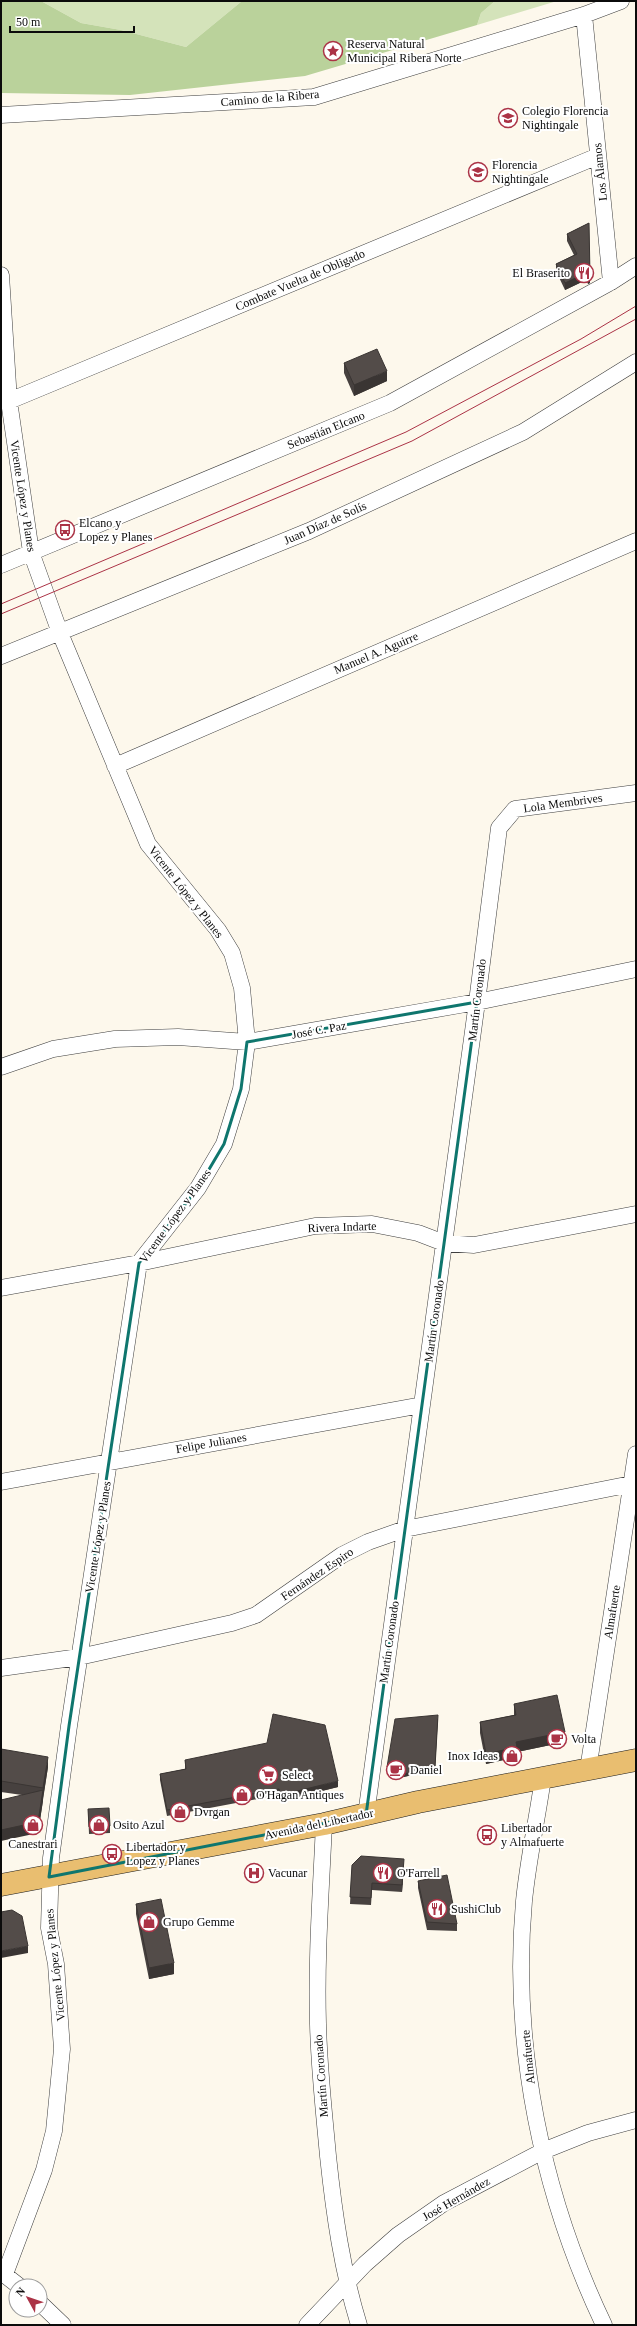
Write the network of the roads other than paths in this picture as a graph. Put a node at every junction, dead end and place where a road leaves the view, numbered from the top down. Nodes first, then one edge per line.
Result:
1 (621, 1) edge
2 (584, 15) junction
3 (1, 115) edge
4 (598, 156) junction
5 (636, 266) edge
6 (1, 275) edge
7 (611, 282) junction
8 (636, 362) edge
9 (5, 401) edge
10 (636, 541) edge
11 (31, 552) junction
12 (1, 565) edge
13 (60, 633) junction
14 (1, 656) edge
15 (115, 766) junction
16 (636, 793) edge
17 (499, 828) joint
18 (636, 969) edge
19 (477, 1002) junction
20 (247, 1042) junction
21 (1, 1067) edge
22 (636, 1214) edge
23 (444, 1244) junction
24 (139, 1263) junction
25 (1, 1288) edge
26 (422, 1405) junction
27 (636, 1454) edge
28 (110, 1461) junction
29 (1, 1482) edge
30 (634, 1483) edge
31 (405, 1529) junction
32 (79, 1657) junction
33 (1, 1668) edge
34 (636, 1760) edge
35 (588, 1770) junction
36 (543, 1778) junction
37 (366, 1815) junction
38 (324, 1824) junction
39 (49, 1877) junction
40 (1, 1885) edge
41 (636, 2120) edge
42 (543, 2151) junction
43 (3, 2273) edge
44 (347, 2284) junction
45 (48, 2311) edge
46 (63, 2325) edge
47 (307, 2325) edge
48 (359, 2325) edge
49 (604, 2325) edge

1 - 2 street, Camino de la Ribera
2 - 3 street, Camino de la Ribera
2 - 4 street, Los Álamos
4 - 7 street, Los Álamos
4 - 9 street, Combate Vuelta de Obligado
5 - 7 street, Sebastián Elcano
6 - 9 street, Vicente López y Planes
7 - 11 street, Sebastián Elcano
8 - 13 street, Juan Díaz de Solís
9 - 11 street, Vicente López y Planes
10 - 15 street, Manuel A. Aguirre
11 - 12 street, Sebastián Elcano
11 - 13 street, Vicente López y Planes
13 - 14 street, Juan Díaz de Solís
13 - 15 street, Vicente López y Planes
15 - 20 street, Vicente López y Planes
16 - 17 street, Lola Membrives
17 - 19 street, Martín Coronado
18 - 19 street, José C. Paz
19 - 20 street, José C. Paz
19 - 23 street, Martín Coronado
20 - 21 street, José C. Paz
20 - 24 street, Vicente López y Planes
22 - 23 street, Rivera Indarte
23 - 24 street, Rivera Indarte
23 - 26 street, Martín Coronado
24 - 25 street, Rivera Indarte
24 - 28 street, Vicente López y Planes
26 - 28 street, Felipe Julianes
26 - 31 street, Martín Coronado
27 - 30 street, Almafuerte
28 - 29 street, Felipe Julianes
28 - 32 street, Vicente López y Planes
30 - 31 street, Fernández Espiro
30 - 35 street, Almafuerte
31 - 32 street, Fernández Espiro
31 - 37 street, Martín Coronado
32 - 33 street, Fernández Espiro
32 - 39 street, Vicente López y Planes
34 - 35 main road, Avenida del Libertador
35 - 36 main road, Avenida del Libertador
36 - 37 main road, Avenida del Libertador
36 - 42 street, Almafuerte
37 - 38 main road, Avenida del Libertador
38 - 39 main road, Avenida del Libertador
38 - 44 street, Martín Coronado
39 - 40 main road, Avenida del Libertador
39 - 43 street, Vicente López y Planes
41 - 42 street, José Hernández
42 - 44 street, José Hernández
42 - 49 street, Almafuerte
44 - 47 street, José Hernández
44 - 48 street, Martín Coronado
45 - 46 street

